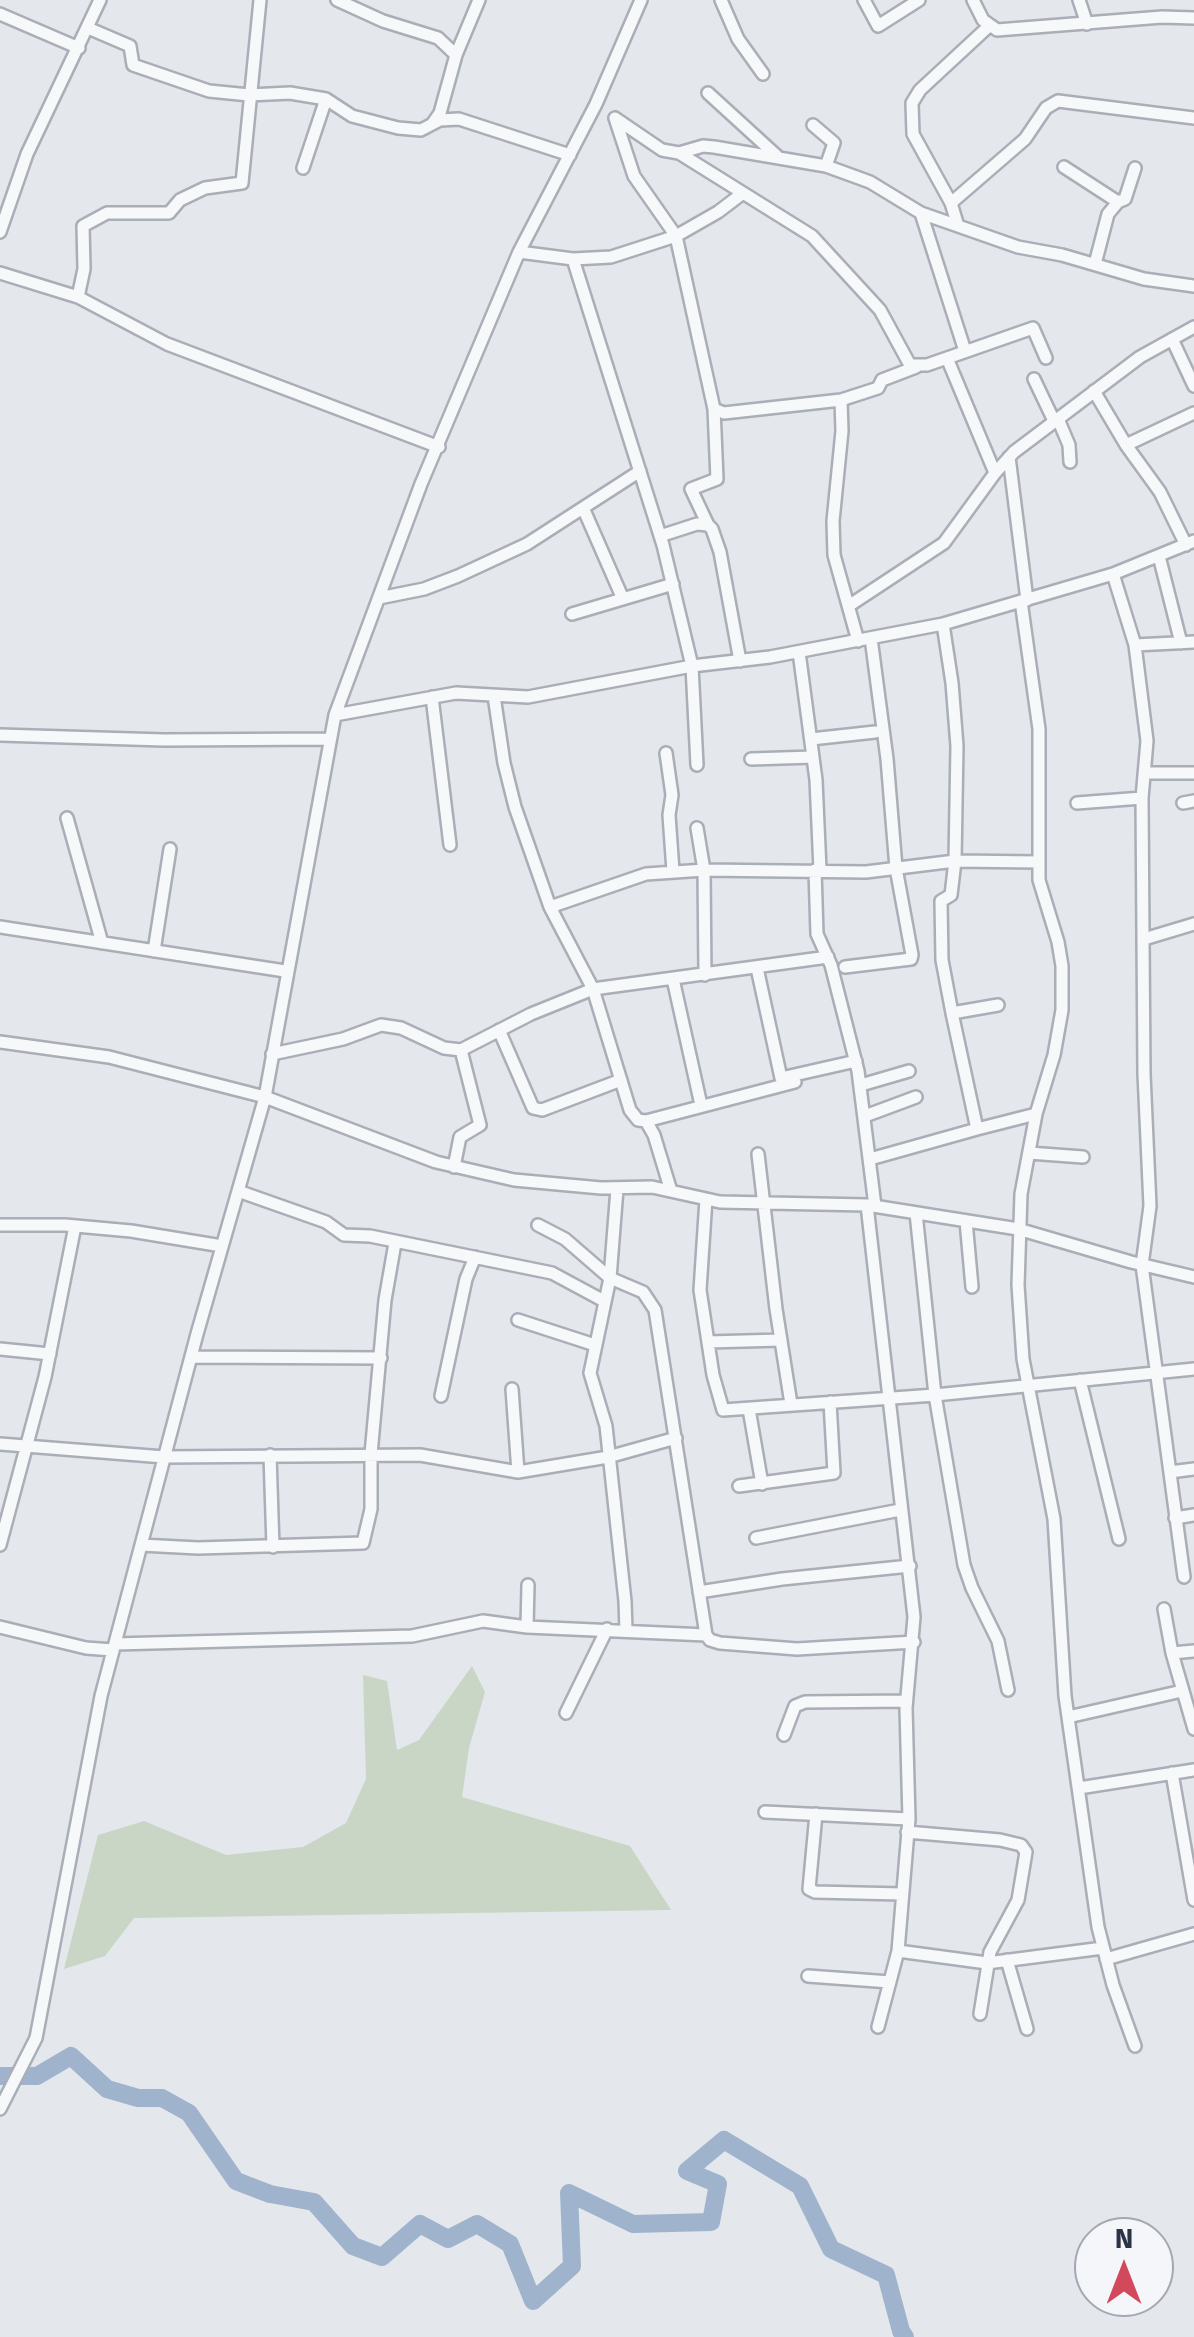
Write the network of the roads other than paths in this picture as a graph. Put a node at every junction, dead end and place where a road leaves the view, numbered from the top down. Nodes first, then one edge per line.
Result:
1 (100, 0) edge
2 (260, 0) edge
3 (337, 0) edge
4 (479, 0) edge
5 (642, 0) edge
6 (720, 0) edge
7 (864, 0) edge
8 (919, 0) edge
9 (972, 0) edge
10 (1079, 0) edge
11 (1162, 0) edge
12 (0, 14) edge
13 (1162, 17) junction
14 (1194, 18) edge
15 (1087, 24) junction
16 (988, 27) junction
17 (88, 28) junction
18 (79, 48) junction
19 (456, 54) junction
20 (762, 74) dead end
21 (708, 93) dead end
22 (249, 95) junction
23 (326, 99) junction
24 (1194, 118) edge
25 (432, 124) junction
26 (813, 125) dead end
27 (570, 154) junction
28 (679, 154) junction
29 (777, 156) junction
30 (826, 166) junction
31 (1064, 167) dead end
32 (303, 168) dead end
33 (1136, 168) dead end
34 (743, 193) junction
35 (1118, 202) junction
36 (951, 203) junction
37 (921, 214) junction
38 (958, 226) junction
39 (0, 232) edge
40 (676, 236) junction
41 (519, 252) junction
42 (573, 260) junction
43 (1095, 264) junction
44 (0, 273) edge
45 (1194, 286) edge
46 (78, 297) junction
47 (1194, 328) edge
48 (1172, 339) junction
49 (965, 351) junction
50 (946, 358) junction
51 (1046, 358) dead end
52 (916, 367) junction
53 (1034, 378) dead end
54 (1194, 386) edge
55 (1094, 390) junction
56 (840, 400) junction
57 (714, 409) junction
58 (1194, 413) edge
59 (1056, 420) junction
60 (1126, 445) junction
61 (439, 447) junction
62 (1009, 458) junction
63 (1070, 462) dead end
64 (640, 472) junction
65 (995, 473) junction
66 (584, 510) junction
67 (708, 525) junction
68 (660, 536) junction
69 (1190, 543) edge
70 (1159, 556) junction
71 (1112, 574) junction
72 (673, 584) junction
73 (379, 598) junction
74 (622, 599) junction
75 (1024, 601) junction
76 (850, 605) junction
77 (572, 614) dead end
78 (942, 624) junction
79 (864, 640) junction
80 (1188, 642) edge
81 (1136, 644) junction
82 (799, 652) junction
83 (740, 660) junction
84 (692, 666) junction
85 (494, 696) junction
86 (432, 697) junction
87 (335, 715) junction
88 (875, 732) dead end
89 (0, 736) edge
90 (329, 739) junction
91 (811, 739) junction
92 (666, 752) dead end
93 (813, 757) junction
94 (752, 759) dead end
95 (697, 765) dead end
96 (1146, 773) junction
97 (1194, 774) edge
98 (1142, 798) junction
99 (1078, 803) dead end
100 (67, 818) dead end
101 (697, 828) dead end
102 (450, 846) dead end
103 (170, 849) dead end
104 (955, 861) junction
105 (1038, 862) junction
106 (896, 868) junction
107 (704, 870) junction
108 (817, 870) junction
109 (673, 871) junction
110 (550, 907) junction
111 (1194, 924) edge
112 (0, 927) edge
113 (1144, 939) junction
114 (102, 942) junction
115 (154, 950) junction
116 (828, 957) junction
117 (845, 967) dead end
118 (757, 968) junction
119 (286, 971) junction
120 (705, 975) junction
121 (674, 979) junction
122 (593, 989) junction
123 (998, 1005) dead end
124 (952, 1013) junction
125 (499, 1030) junction
126 (0, 1042) edge
127 (460, 1050) junction
128 (272, 1054) junction
129 (856, 1061) junction
130 (908, 1071) dead end
131 (621, 1080) junction
132 (795, 1082) dead end
133 (861, 1085) junction
134 (916, 1096) dead end
135 (265, 1097) junction
136 (700, 1105) junction
137 (1036, 1114) junction
138 (864, 1116) junction
139 (646, 1121) junction
140 (976, 1130) junction
141 (1029, 1153) junction
142 (758, 1154) dead end
143 (1083, 1158) dead end
144 (870, 1159) junction
145 (454, 1167) junction
146 (617, 1188) junction
147 (671, 1190) junction
148 (238, 1191) junction
149 (706, 1200) junction
150 (764, 1204) junction
151 (871, 1206) junction
152 (916, 1213) junction
153 (966, 1221) junction
154 (0, 1224) edge
155 (538, 1225) dead end
156 (75, 1226) junction
157 (1018, 1229) junction
158 (395, 1243) junction
159 (222, 1246) junction
160 (475, 1257) junction
161 (1142, 1265) junction
162 (1194, 1276) edge
163 (610, 1278) junction
164 (972, 1287) dead end
165 (604, 1301) junction
166 (518, 1320) dead end
167 (781, 1340) junction
168 (708, 1342) junction
169 (595, 1346) junction
170 (0, 1349) edge
171 (50, 1354) junction
172 (190, 1357) junction
173 (381, 1358) junction
174 (1194, 1369) edge
175 (1158, 1372) junction
176 (1080, 1380) junction
177 (1027, 1386) junction
178 (512, 1389) dead end
179 (440, 1396) dead end
180 (886, 1396) junction
181 (935, 1396) junction
182 (830, 1402) junction
183 (792, 1404) junction
184 (750, 1409) junction
185 (676, 1438) junction
186 (0, 1444) edge
187 (27, 1445) junction
188 (372, 1454) junction
189 (270, 1455) junction
190 (164, 1457) junction
191 (608, 1457) junction
192 (1194, 1468) edge
193 (518, 1472) junction
194 (1170, 1472) junction
195 (762, 1484) junction
196 (739, 1486) dead end
197 (900, 1510) junction
198 (1194, 1515) edge
199 (1176, 1518) junction
200 (756, 1538) dead end
201 (1119, 1539) dead end
202 (0, 1545) edge
203 (141, 1545) junction
204 (273, 1546) junction
205 (910, 1566) junction
206 (1184, 1577) dead end
207 (528, 1585) dead end
208 (700, 1592) junction
209 (1164, 1609) dead end
210 (526, 1626) junction
211 (0, 1627) edge
212 (607, 1629) junction
213 (626, 1630) junction
214 (706, 1635) junction
215 (914, 1642) junction
216 (114, 1647) junction
217 (1194, 1651) edge
218 (1172, 1653) junction
219 (1008, 1690) dead end
220 (1182, 1691) junction
221 (906, 1701) junction
222 (566, 1713) dead end
223 (1068, 1717) junction
224 (1194, 1729) edge
225 (784, 1735) dead end
226 (1194, 1770) edge
227 (1172, 1774) junction
228 (1079, 1788) junction
229 (765, 1812) dead end
230 (816, 1814) junction
231 (908, 1826) junction
232 (902, 1894) junction
233 (1194, 1900) edge
234 (1194, 1934) edge
235 (898, 1951) junction
236 (1105, 1953) junction
237 (1008, 1960) junction
238 (987, 1963) junction
239 (808, 1976) dead end
240 (890, 1982) junction
241 (980, 2014) dead end
242 (878, 2027) dead end
243 (1027, 2029) dead end
244 (1135, 2046) dead end
245 (0, 2109) edge

1 - 17 street
2 - 22 street
3 - 19 street
4 - 19 street
5 - 27 street
6 - 20 street
7 - 8 street
9 - 16 street
10 - 15 street
11 - 13 street
12 - 18 street
13 - 14 street
13 - 15 street
15 - 16 street
16 - 36 street
17 - 18 street
17 - 22 street
18 - 39 street
19 - 25 street
21 - 29 street
22 - 23 street
22 - 46 street
23 - 25 street
23 - 32 street
24 - 36 street
25 - 27 street
26 - 30 street
27 - 41 street
28 - 29 street
28 - 34 street
28 - 40 street
29 - 30 street
30 - 37 street
31 - 35 street
33 - 35 street
34 - 40 street
34 - 52 street
35 - 43 street
36 - 38 street
37 - 38 street
37 - 49 street
38 - 43 street
40 - 42 street
40 - 57 street
41 - 42 street
41 - 61 street
42 - 64 street
43 - 45 street
44 - 46 street
46 - 61 street
47 - 48 street
48 - 54 street
48 - 55 street
49 - 50 street
49 - 51 street
50 - 52 street
50 - 65 street
52 - 56 street
53 - 59 street
55 - 59 street
55 - 60 street
56 - 57 street
56 - 76 street
57 - 67 street
58 - 60 street
59 - 62 street
59 - 63 street
60 - 69 street
61 - 73 street
62 - 65 street
62 - 75 street
64 - 66 street
64 - 68 street
65 - 76 street
66 - 73 street
66 - 74 street
67 - 68 street
67 - 83 street
68 - 72 street
69 - 70 street
70 - 71 street
70 - 80 street
71 - 75 street
71 - 81 street
72 - 74 street
72 - 84 street
73 - 87 street
74 - 77 street
75 - 78 street
75 - 105 street
76 - 79 street
78 - 79 street
78 - 104 street
79 - 82 street
79 - 106 street
80 - 81 street
81 - 96 street
82 - 83 street
82 - 91 street
83 - 84 street
84 - 85 street
84 - 95 street
85 - 86 street
85 - 110 street
86 - 87 street
86 - 102 street
87 - 90 street
88 - 91 street
89 - 90 street
90 - 119 street
91 - 93 street
92 - 109 street
93 - 94 street
93 - 108 street
96 - 97 street
96 - 98 street
98 - 99 street
98 - 113 street
100 - 114 street
101 - 107 street
103 - 115 street
104 - 105 street
104 - 106 street
104 - 124 street
105 - 137 street
106 - 108 street
106 - 117 street
107 - 108 street
107 - 109 street
107 - 120 street
108 - 116 street
109 - 110 street
110 - 122 street
111 - 113 street
112 - 114 street
113 - 161 street
114 - 115 street
115 - 119 street
116 - 118 street
116 - 129 street
118 - 120 street
118 - 129 street
119 - 128 street
120 - 121 street
121 - 122 street
121 - 136 street
122 - 125 street
122 - 131 street
123 - 124 street
124 - 140 street
125 - 127 street
125 - 131 street
126 - 135 street
127 - 128 street
127 - 145 street
128 - 135 street
129 - 133 street
130 - 133 street
131 - 139 street
132 - 136 street
133 - 138 street
134 - 138 street
135 - 145 street
135 - 148 street
136 - 139 street
137 - 140 street
137 - 141 street
138 - 144 street
139 - 147 street
140 - 144 street
141 - 143 street
141 - 157 street
142 - 150 street
144 - 151 street
145 - 146 street
146 - 147 street
146 - 163 street
147 - 149 street
148 - 158 street
148 - 159 street
149 - 150 street
149 - 168 street
150 - 151 street
150 - 167 street
151 - 152 street
151 - 180 street
152 - 153 street
152 - 181 street
153 - 157 street
153 - 164 street
154 - 156 street
155 - 163 street
156 - 159 street
156 - 171 street
157 - 161 street
157 - 177 street
158 - 160 street
158 - 173 street
159 - 172 street
160 - 165 street
160 - 179 street
161 - 162 street
161 - 175 street
163 - 165 street
163 - 185 street
165 - 169 street
166 - 169 street
167 - 168 street
167 - 183 street
168 - 184 street
169 - 191 street
170 - 171 street
171 - 187 street
172 - 173 street
172 - 190 street
173 - 188 street
174 - 175 street
175 - 176 street
175 - 194 street
176 - 177 street
176 - 201 street
177 - 181 street
177 - 223 street
178 - 193 street
180 - 181 street
180 - 182 street
180 - 197 street
181 - 219 street
182 - 183 street
182 - 195 street
183 - 184 street
184 - 195 street
185 - 191 street
185 - 208 street
186 - 187 street
187 - 190 street
187 - 202 street
188 - 189 street
188 - 193 street
188 - 204 street
189 - 190 street
189 - 204 street
190 - 203 street
191 - 193 street
191 - 213 street
192 - 194 street
194 - 199 street
195 - 196 street
197 - 200 street
197 - 205 street
198 - 199 street
199 - 206 street
203 - 204 street
203 - 216 street
205 - 208 street
205 - 215 street
207 - 210 street
208 - 214 street
209 - 218 street
210 - 212 street
210 - 216 street
211 - 216 street
212 - 213 street
212 - 222 street
213 - 214 street
214 - 215 street
215 - 221 street
216 - 245 street
217 - 218 street
218 - 220 street
220 - 223 street
220 - 224 street
221 - 225 street
221 - 231 street
223 - 228 street
226 - 227 street
227 - 228 street
227 - 233 street
228 - 236 street
229 - 230 street
230 - 231 street
230 - 232 street
231 - 232 street
231 - 238 street
232 - 235 street
234 - 236 street
235 - 238 street
235 - 240 street
236 - 237 street
236 - 244 street
237 - 238 street
237 - 243 street
238 - 241 street
239 - 240 street
240 - 242 street

